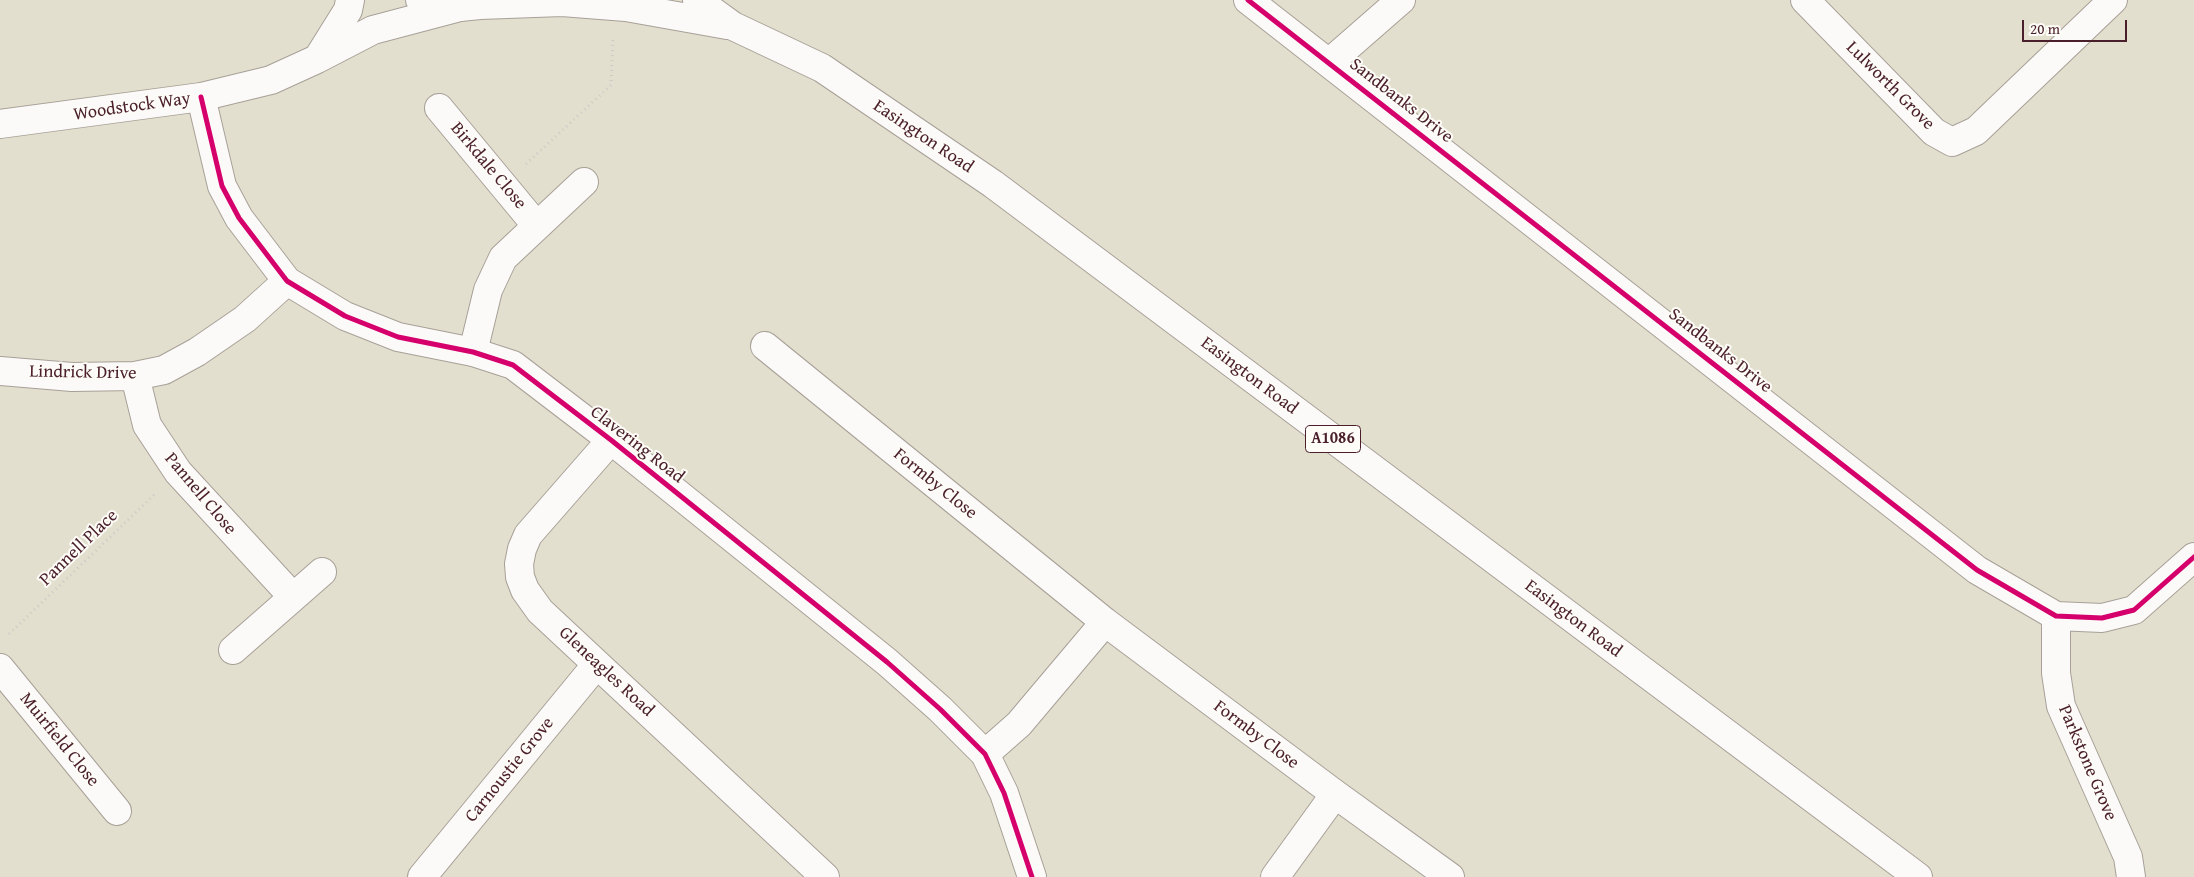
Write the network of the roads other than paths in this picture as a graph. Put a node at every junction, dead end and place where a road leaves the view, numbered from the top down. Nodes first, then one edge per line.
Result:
1 (350, 0) edge
2 (420, 0) edge
3 (697, 0) edge
4 (1248, 0) edge
5 (1401, 0) edge
6 (1805, 0) edge
7 (2113, 0) edge
8 (477, 4) edge
9 (734, 26) junction
10 (317, 60) junction
11 (1330, 62) junction
12 (200, 97) junction
13 (439, 108) dead end
14 (0, 124) edge
15 (584, 182) dead end
16 (536, 225) junction
17 (287, 281) junction
18 (765, 346) dead end
19 (473, 352) junction
20 (0, 370) edge
21 (135, 376) junction
22 (611, 440) junction
23 (2194, 557) edge
24 (322, 572) dead end
25 (292, 597) junction
26 (2056, 616) junction
27 (1105, 622) junction
28 (232, 650) dead end
29 (597, 664) junction
30 (0, 668) edge
31 (986, 754) junction
32 (1336, 794) junction
33 (117, 811) dead end
34 (818, 875) edge
35 (422, 877) edge
36 (1032, 877) edge
37 (1275, 877) edge
38 (1450, 877) edge
39 (1918, 877) edge
40 (2131, 877) edge

1 - 10 street
2 - 8 street
3 - 9 street, Easington Road / A1086
4 - 11 street, Sandbanks Drive
5 - 11 street
6 - 7 street, Lulworth Grove
8 - 9 street, Easington Road / A1086
8 - 10 street, Woodstock Way
9 - 39 street, Easington Road / A1086
10 - 12 street, Woodstock Way
11 - 26 street, Sandbanks Drive
12 - 14 street, Woodstock Way
12 - 17 street, Clavering Road
13 - 16 street, Birkdale Close
15 - 16 street, Birkdale Close
16 - 19 street, Birkdale Close
17 - 19 street, Clavering Road
17 - 21 street, Lindrick Drive
18 - 27 street, Formby Close
19 - 22 street, Clavering Road
20 - 21 street, Lindrick Drive
21 - 25 street, Pannell Close
22 - 29 street, Gleneagles Road
22 - 31 street, Clavering Road
23 - 26 street, Sandbanks Drive
24 - 25 street
25 - 28 street
26 - 40 street, Parkstone Grove
27 - 31 street
27 - 32 street, Formby Close
29 - 34 street, Gleneagles Road
29 - 35 street, Carnoustie Grove
30 - 33 street, Muirfield Close
31 - 36 street, Clavering Road
32 - 37 street
32 - 38 street, Formby Close

